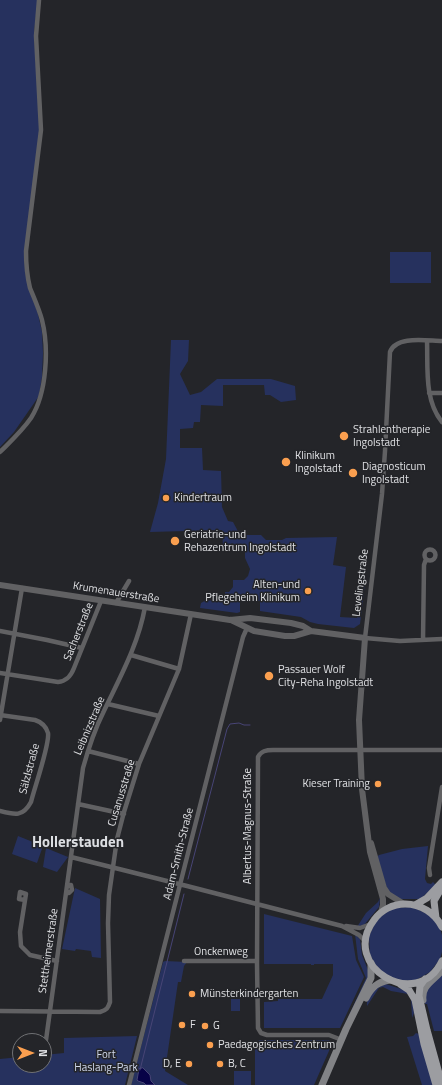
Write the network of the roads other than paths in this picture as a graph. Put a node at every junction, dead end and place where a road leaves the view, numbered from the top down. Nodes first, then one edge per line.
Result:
1 (39, 0) edge
2 (427, 341) junction
3 (442, 341) edge
4 (430, 393) junction
5 (442, 393) edge
6 (442, 422) edge
7 (0, 452) edge
8 (426, 559) dead end
9 (130, 581) dead end
10 (0, 585) edge
11 (22, 588) junction
12 (101, 601) junction
13 (116, 603) junction
14 (145, 607) junction
15 (191, 614) junction
16 (250, 618) junction
17 (230, 620) junction
18 (297, 625) junction
19 (247, 628) junction
20 (311, 631) junction
21 (0, 632) edge
22 (14, 634) junction
23 (297, 635) junction
24 (365, 638) junction
25 (442, 639) edge
26 (423, 640) junction
27 (82, 648) junction
28 (131, 655) junction
29 (178, 669) junction
30 (0, 673) edge
31 (8, 674) junction
32 (108, 704) junction
33 (159, 716) junction
34 (0, 717) edge
35 (359, 750) junction
36 (442, 750) edge
37 (88, 751) junction
38 (139, 764) junction
39 (442, 787) edge
40 (78, 804) junction
41 (0, 811) edge
42 (124, 814) junction
43 (369, 836) junction
44 (70, 857) junction
45 (112, 867) junction
46 (430, 875) dead end
47 (442, 882) edge
48 (180, 884) junction
49 (442, 887) edge
50 (25, 900) dead end
51 (257, 904) junction
52 (404, 904) junction
53 (415, 905) junction
54 (381, 912) junction
55 (436, 918) junction
56 (371, 924) junction
57 (342, 926) junction
58 (442, 927) edge
59 (366, 942) junction
60 (56, 961) junction
61 (184, 961) dead end
62 (257, 961) junction
63 (442, 961) edge
64 (371, 963) junction
65 (442, 970) edge
66 (425, 979) junction
67 (390, 980) junction
68 (400, 983) junction
69 (0, 1011) edge
70 (49, 1012) junction
71 (423, 1012) junction
72 (47, 1033) edge
73 (342, 1040) junction
74 (442, 1084) edge
75 (129, 1085) edge
76 (322, 1085) edge
77 (436, 1085) edge

1 - 7 street
2 - 3 street
2 - 4 street
2 - 24 street, Levelingstraße
4 - 5 street
4 - 6 street
8 - 26 street
9 - 13 street
10 - 11 street, Krumenauerstraße
11 - 12 street, Krumenauerstraße
11 - 22 street
12 - 13 street, Krumenauerstraße
12 - 27 street, Sacherstraße
13 - 14 street, Krumenauerstraße
14 - 15 street, Krumenauerstraße
14 - 28 street, Leibnizstraße
15 - 17 street, Krumenauerstraße
15 - 29 street, Cusanusstraße
16 - 17 street, Krumenauerstraße
16 - 18 street, Krumenauerstraße
16 - 19 street
17 - 19 street, Krumenauerstraße
18 - 20 street, Krumenauerstraße
18 - 23 street
19 - 23 street, Krumenauerstraße
19 - 48 street, Adam-Smith-Straße
20 - 23 street, Krumenauerstraße
20 - 24 street, Krumenauerstraße
21 - 22 street
22 - 27 street
22 - 31 street
24 - 26 street
24 - 35 street, Levelingstraße
25 - 26 street
27 - 31 street, Sacherstraße
28 - 29 street
28 - 32 street, Leibnizstraße
29 - 33 street, Cusanusstraße
30 - 31 street, Sacherstraße
31 - 34 street
32 - 33 street
32 - 37 street, Leibnizstraße
33 - 38 street, Cusanusstraße
34 - 41 street, Sälzlstraße
35 - 36 street
35 - 43 street, Levelingstraße
35 - 51 street, Albertus-Magnus-Straße
37 - 38 street
37 - 40 street, Leibnizstraße
38 - 42 street, Cusanusstraße
39 - 46 street
40 - 42 street
40 - 44 street, Leibnizstraße
42 - 45 street, Cusanusstraße
43 - 52 street, Levelingstraße
43 - 54 street, Levelingstraße
44 - 45 street
44 - 60 street, Stettheimerstraße
45 - 48 street
45 - 70 street, Cusanusstraße
47 - 53 main road
48 - 51 street
48 - 75 street, Adam-Smith-Straße
49 - 55 main road
50 - 60 street
51 - 57 street
51 - 62 street
52 - 53 main road
52 - 54 main road
53 - 55 main road
54 - 56 main road
55 - 58 main road
56 - 57 street
56 - 59 main road
57 - 59 street
59 - 64 main road
60 - 70 street, Stettheimerstraße
61 - 62 street, Onckenweg
62 - 73 street
63 - 66 main road
64 - 67 main road
64 - 73 main road
65 - 71 main road
66 - 68 main road
66 - 71 main road
67 - 68 main road
67 - 73 main road
68 - 77 main road
69 - 70 street
70 - 72 street, Stettheimerstraße
71 - 74 main road
73 - 76 main road

